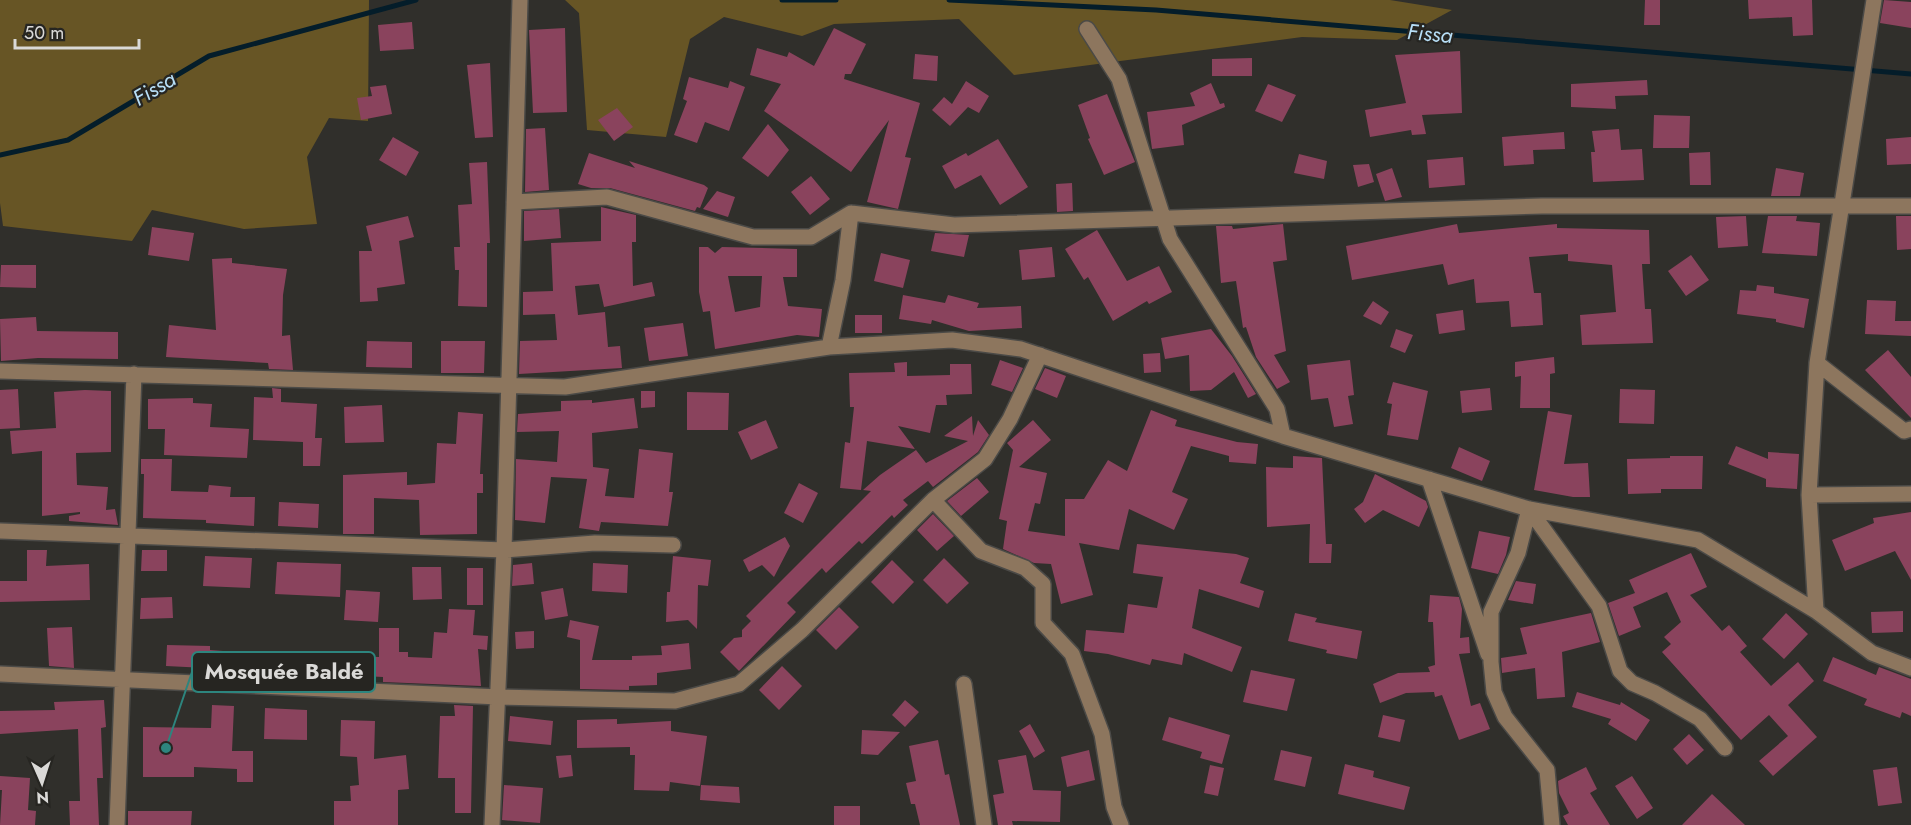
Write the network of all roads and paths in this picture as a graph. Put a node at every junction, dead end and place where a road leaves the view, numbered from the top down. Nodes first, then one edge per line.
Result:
1 (520, 0) edge
2 (1874, 0) edge
3 (1087, 29) dead end
4 (514, 202) junction
5 (1911, 206) edge
6 (1840, 208) junction
7 (851, 213) junction
8 (1164, 218) junction
9 (829, 347) junction
10 (1040, 355) junction
11 (1817, 363) junction
12 (0, 371) edge
13 (134, 374) junction
14 (508, 385) junction
15 (1911, 429) edge
16 (1283, 436) junction
17 (1429, 479) junction
18 (1911, 494) edge
19 (1809, 495) junction
20 (933, 500) junction
21 (1529, 509) junction
22 (0, 531) edge
23 (129, 535) junction
24 (673, 545) dead end
25 (504, 550) junction
26 (1816, 611) junction
27 (1491, 662) junction
28 (1911, 668) edge
29 (0, 674) edge
30 (124, 680) junction
31 (964, 684) dead end
32 (499, 697) junction
33 (1725, 748) dead end
34 (117, 825) edge
35 (492, 825) edge
36 (984, 825) edge
37 (1121, 825) edge
38 (1552, 825) edge

1 - 4 street
2 - 6 street
3 - 8 street
4 - 7 street
4 - 14 street
5 - 6 street
6 - 8 street
6 - 11 street
7 - 8 street
7 - 9 street
8 - 16 street
9 - 10 street
9 - 14 street
10 - 16 street
10 - 20 street
11 - 15 street
11 - 19 street
12 - 13 street
13 - 14 street
13 - 23 street
14 - 25 street
16 - 17 street
17 - 21 street
17 - 27 street
18 - 19 street
19 - 26 street
20 - 32 street
20 - 37 street
21 - 26 street
21 - 27 street
21 - 33 street
22 - 23 street
23 - 25 street
23 - 30 street
24 - 25 street
25 - 32 street
26 - 28 street
27 - 38 street
29 - 30 street
30 - 32 street
30 - 34 street
31 - 36 street
32 - 35 street

